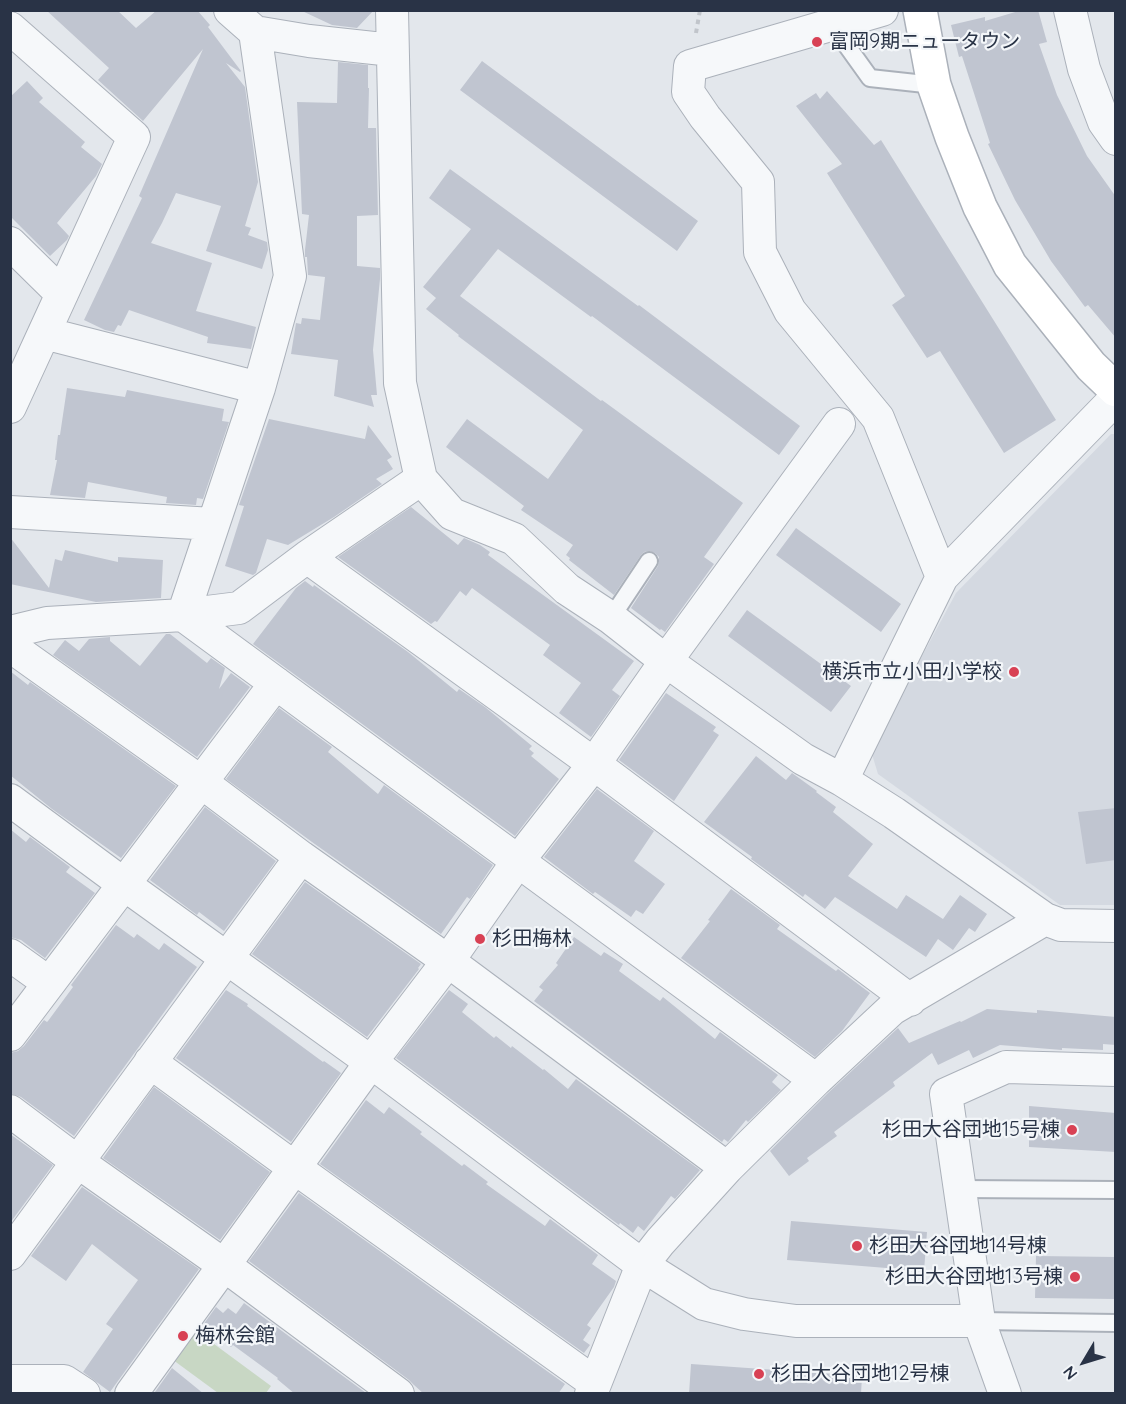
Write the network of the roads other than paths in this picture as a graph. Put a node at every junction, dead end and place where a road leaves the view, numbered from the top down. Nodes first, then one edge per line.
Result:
1 (230, 10) edge
2 (392, 10) edge
3 (882, 10) edge
4 (920, 10) edge
5 (1070, 10) edge
6 (832, 25) junction
7 (10, 28) edge
8 (255, 32) junction
9 (392, 50) junction
10 (934, 85) junction
11 (1112, 128) edge
12 (10, 243) edge
13 (62, 294) junction
14 (44, 333) junction
15 (259, 388) junction
16 (1116, 390) edge
17 (1116, 398) edge
18 (10, 407) edge
19 (839, 424) dead end
20 (421, 479) junction
21 (10, 496) edge
22 (10, 510) edge
23 (213, 524) junction
24 (308, 557) junction
25 (649, 561) dead end
26 (942, 578) junction
27 (183, 615) junction
28 (611, 618) junction
29 (10, 632) edge
30 (10, 646) edge
31 (666, 661) junction
32 (276, 683) junction
33 (594, 764) junction
34 (842, 780) junction
35 (201, 782) junction
36 (10, 800) edge
37 (301, 857) junction
38 (518, 861) junction
39 (125, 885) junction
40 (1045, 919) junction
41 (1116, 926) edge
42 (10, 955) edge
43 (226, 958) junction
44 (448, 961) junction
45 (49, 983) junction
46 (910, 1000) junction
47 (10, 1035) edge
48 (150, 1062) junction
49 (371, 1062) junction
50 (1116, 1070) edge
51 (816, 1080) junction
52 (10, 1112) edge
53 (78, 1162) junction
54 (295, 1168) junction
55 (727, 1168) junction
56 (960, 1189) junction
57 (1116, 1190) edge
58 (10, 1254) edge
59 (642, 1264) junction
60 (224, 1265) junction
61 (979, 1321) junction
62 (1116, 1323) edge
63 (10, 1381) edge
64 (593, 1388) edge
65 (84, 1394) edge
66 (131, 1394) edge
67 (398, 1394) edge
68 (1005, 1394) edge

1 - 8 street
2 - 9 street
3 - 6 street
4 - 10 street
5 - 11 street
6 - 10 lane
6 - 26 street
7 - 13 street
8 - 9 street
8 - 15 street
9 - 20 street
10 - 16 street
12 - 13 street
13 - 14 street
14 - 15 street
14 - 18 street
15 - 23 street
17 - 26 street
19 - 31 street
20 - 24 street
20 - 28 street
21 - 22 street
22 - 23 street
23 - 27 street
24 - 27 street
24 - 33 street
25 - 28 lane
26 - 34 street
27 - 29 street
27 - 32 street
28 - 31 street
30 - 35 street
31 - 33 street
31 - 34 street
32 - 35 street
32 - 38 street
33 - 38 street
33 - 46 street
34 - 40 street
35 - 37 street
35 - 39 street
36 - 39 street
37 - 43 street
37 - 44 street
38 - 44 street
38 - 51 street
39 - 43 street
39 - 45 street
40 - 41 street
40 - 46 street
42 - 45 street
43 - 48 street
43 - 49 street
44 - 49 street
44 - 55 street
45 - 47 street
46 - 51 street
48 - 53 street
48 - 54 street
49 - 54 street
49 - 59 street
50 - 56 street
51 - 55 street
52 - 53 street
53 - 58 street
53 - 60 street
54 - 60 street
54 - 64 street
55 - 59 street
56 - 57 lane
56 - 61 street
59 - 61 street
59 - 64 street
60 - 66 street
60 - 67 street
61 - 62 lane
61 - 68 street
63 - 65 street

